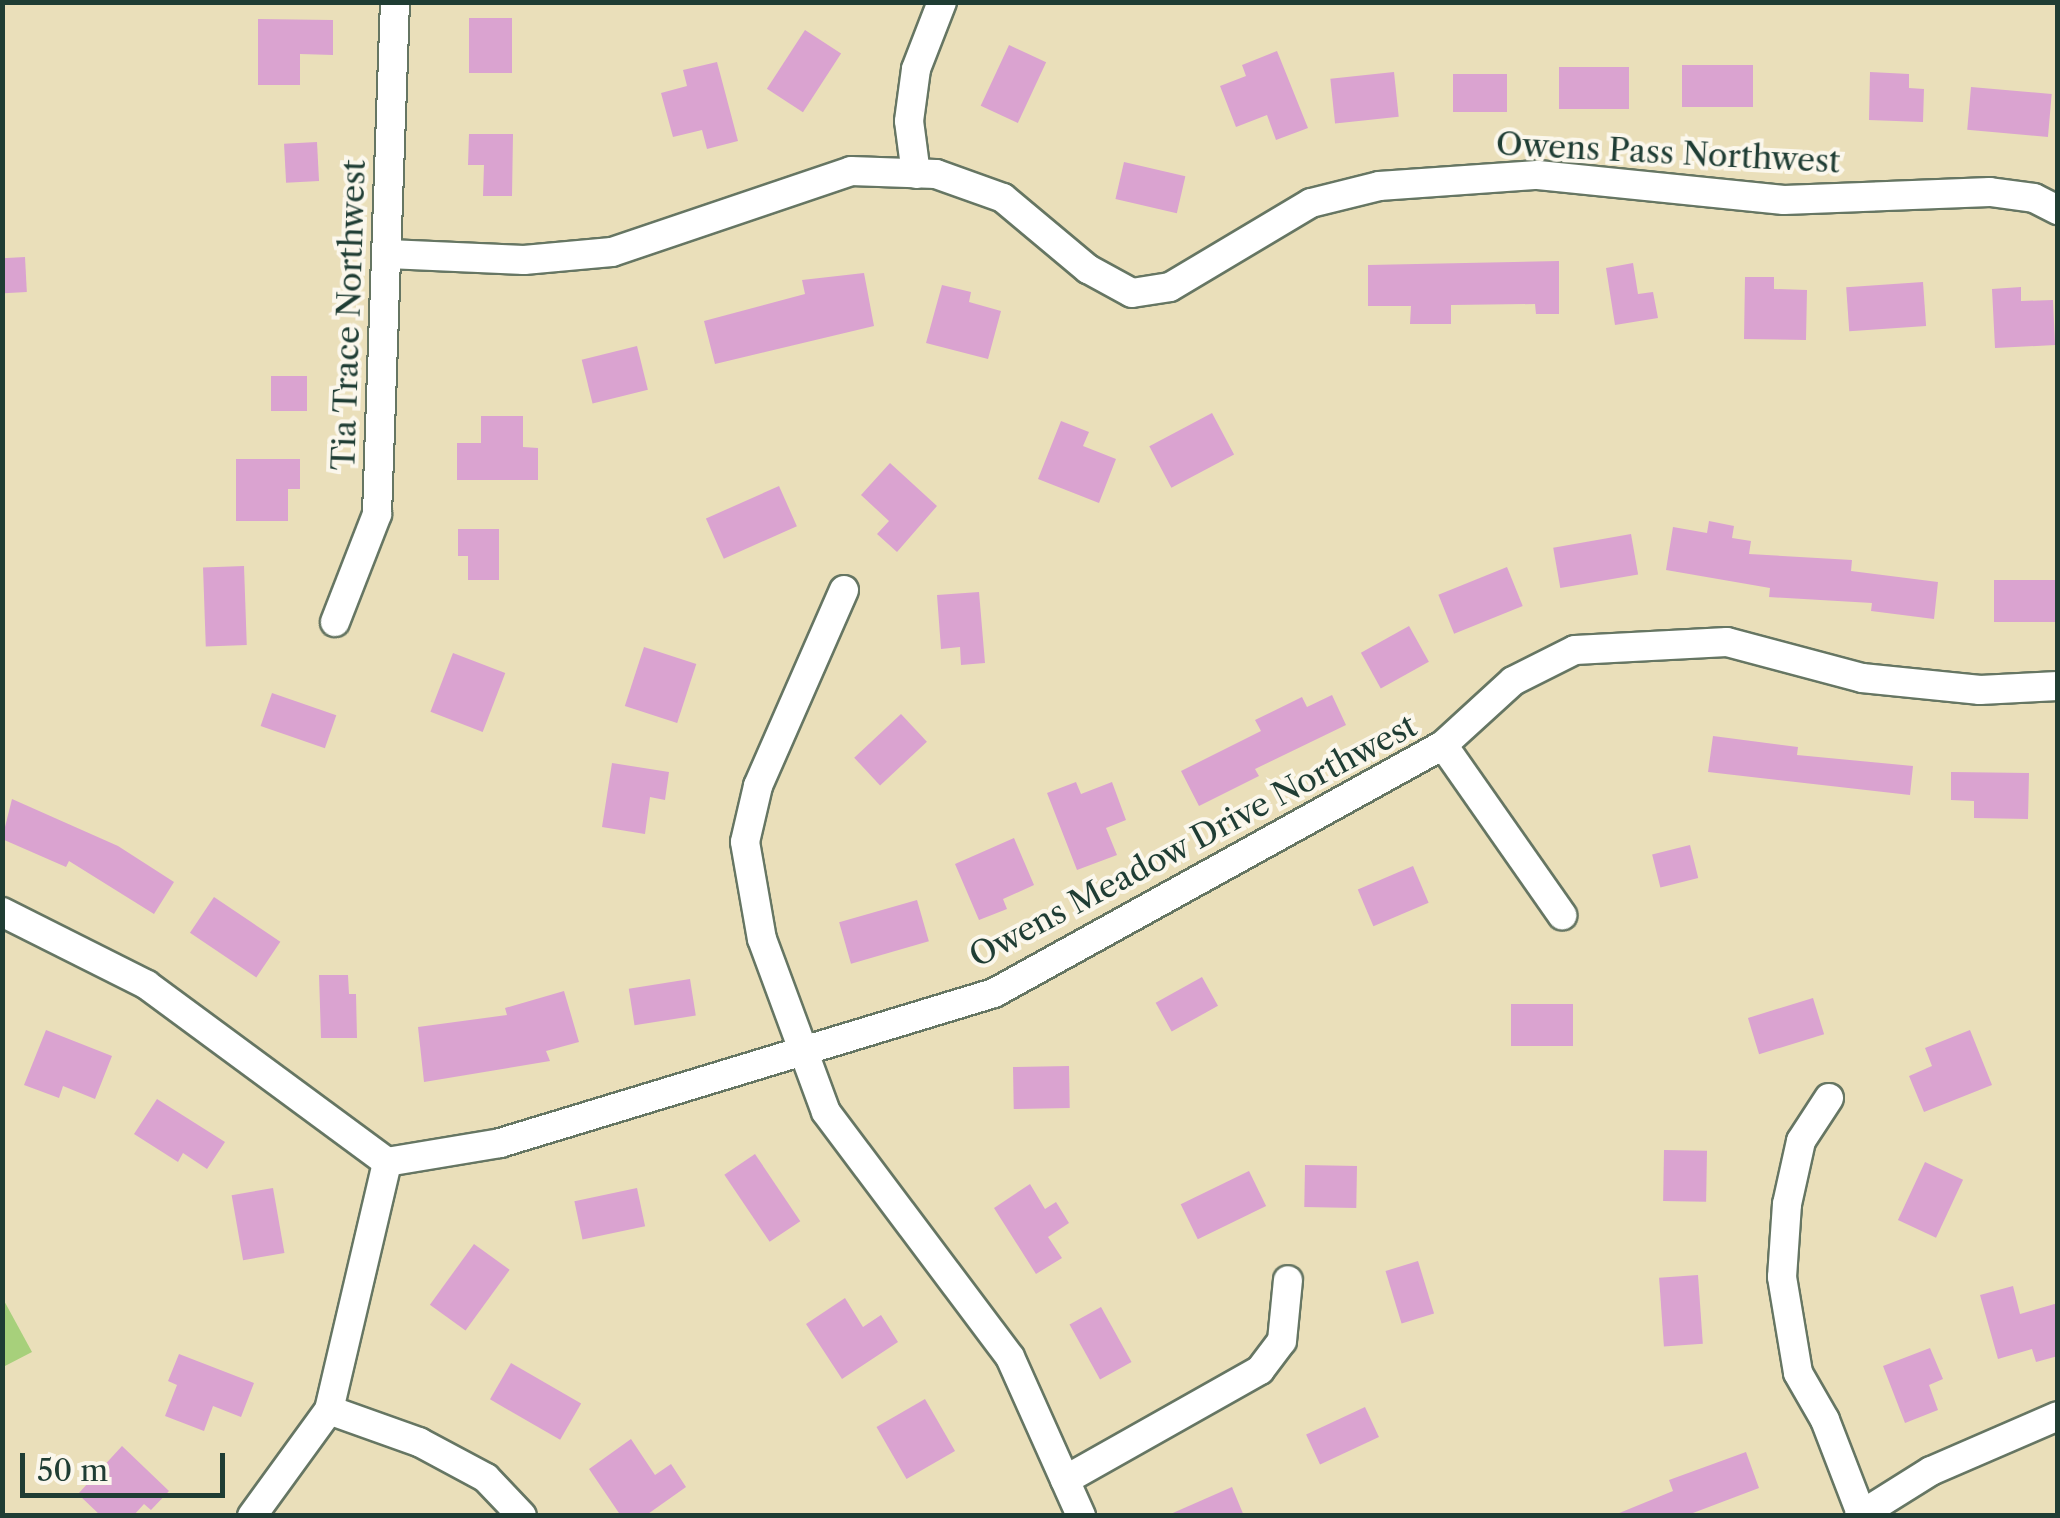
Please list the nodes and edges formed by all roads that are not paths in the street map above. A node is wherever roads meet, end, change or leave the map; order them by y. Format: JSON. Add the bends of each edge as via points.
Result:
{"nodes":[{"id":1,"x":395,"y":2,"type":"edge"},
{"id":2,"x":942,"y":2,"type":"edge"},
{"id":3,"x":916,"y":174,"type":"junction"},
{"id":4,"x":2058,"y":210,"type":"edge"},
{"id":5,"x":388,"y":254,"type":"junction"},
{"id":6,"x":844,"y":590,"type":"dead end"},
{"id":7,"x":335,"y":622,"type":"dead end"},
{"id":8,"x":2058,"y":686,"type":"edge"},
{"id":9,"x":1443,"y":745,"type":"junction"},
{"id":10,"x":2,"y":912,"type":"edge"},
{"id":11,"x":1562,"y":915,"type":"dead end"},
{"id":12,"x":802,"y":1047,"type":"junction"},
{"id":13,"x":1829,"y":1098,"type":"dead end"},
{"id":14,"x":387,"y":1162,"type":"junction"},
{"id":15,"x":1288,"y":1280,"type":"dead end"},
{"id":16,"x":329,"y":1410,"type":"junction"},
{"id":17,"x":2058,"y":1416,"type":"edge"},
{"id":18,"x":1065,"y":1480,"type":"junction"},
{"id":19,"x":1861,"y":1515,"type":"edge"},
{"id":20,"x":252,"y":1516,"type":"edge"},
{"id":21,"x":522,"y":1516,"type":"edge"},
{"id":22,"x":1081,"y":1516,"type":"edge"}],
"edges":[{"from":1,"to":5,"type":"street","name":"Tia Trace Northwest"},
{"from":2,"to":3,"type":"street","via":[[916,69],[909,122]]},
{"from":3,"to":4,"type":"street","name":"Owens Pass Northwest","via":[[1003,198],[1088,269],[1132,293],[1170,288],[1312,203],[1379,186],[1538,175],[1784,200],[1990,192],[2034,198]]},
{"from":3,"to":5,"type":"street","name":"Owens Pass Northwest","via":[[850,171],[612,252],[524,260]]},
{"from":5,"to":7,"type":"street","name":"Tia Trace Northwest","via":[[377,514]]},
{"from":6,"to":12,"type":"street","via":[[758,786],[745,842],[762,939]]},
{"from":8,"to":9,"type":"street","name":"Owens Meadow Drive Northwest","via":[[1980,690],[1862,678],[1728,642],[1574,650],[1513,682]]},
{"from":9,"to":11,"type":"street"},
{"from":9,"to":12,"type":"street","name":"Owens Meadow Drive Northwest","via":[[994,993]]},
{"from":10,"to":14,"type":"street","via":[[147,986]]},
{"from":12,"to":14,"type":"street","name":"Owens Meadow Drive Northwest","via":[[500,1143]]},
{"from":12,"to":18,"type":"street","via":[[826,1112],[1010,1357]]},
{"from":13,"to":19,"type":"street","via":[[1801,1141],[1787,1204],[1782,1277],[1798,1373],[1825,1420]]},
{"from":14,"to":16,"type":"street"},
{"from":15,"to":18,"type":"street","via":[[1282,1341],[1260,1370]]},
{"from":16,"to":20,"type":"street"},
{"from":16,"to":21,"type":"street","via":[[419,1442],[486,1478]]},
{"from":17,"to":19,"type":"street","via":[[1931,1471]]},
{"from":18,"to":22,"type":"street"}]}
